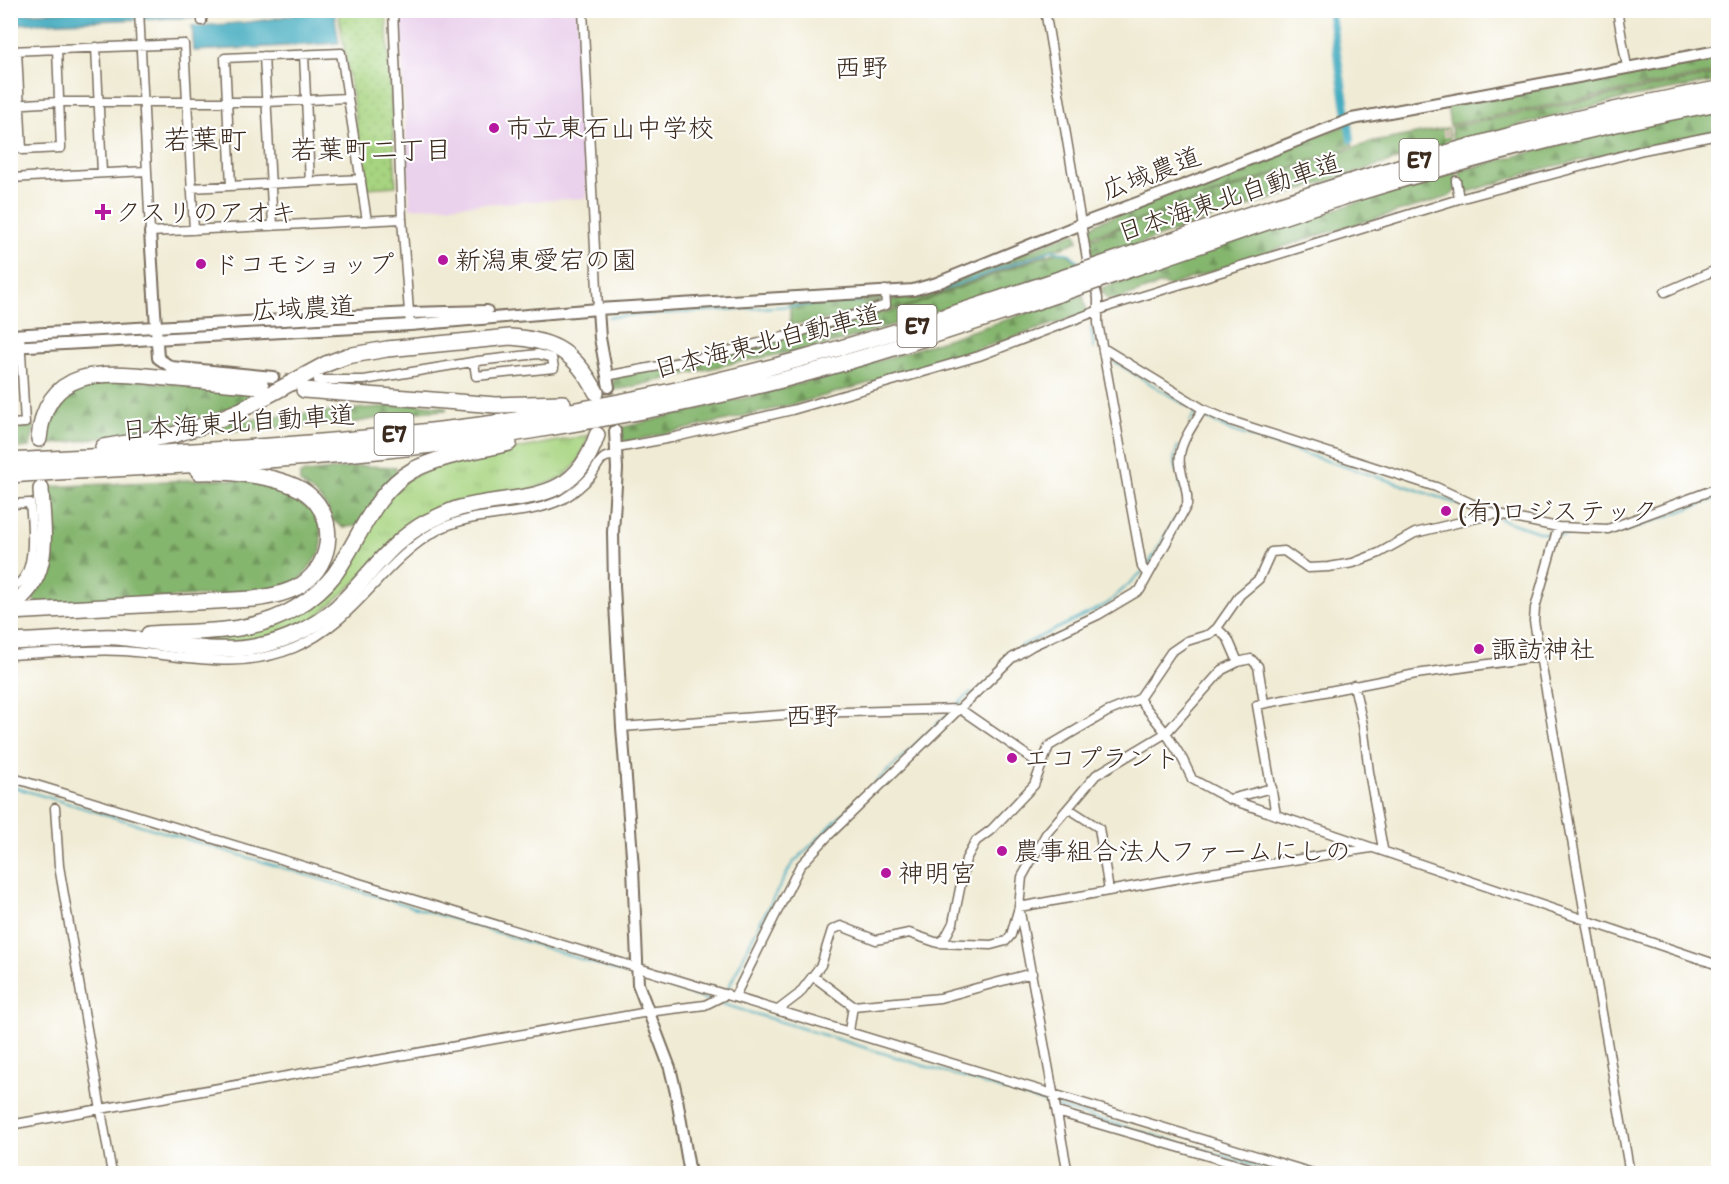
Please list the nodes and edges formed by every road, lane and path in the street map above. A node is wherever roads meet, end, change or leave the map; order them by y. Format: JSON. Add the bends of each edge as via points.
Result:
{"nodes":[{"id":1,"x":139,"y":10,"type":"edge"},
{"id":2,"x":202,"y":10,"type":"edge"},
{"id":3,"x":393,"y":10,"type":"edge"},
{"id":4,"x":583,"y":10,"type":"edge"},
{"id":5,"x":1045,"y":10,"type":"edge"},
{"id":6,"x":1617,"y":10,"type":"edge"},
{"id":7,"x":202,"y":21,"type":"dead end"},
{"id":8,"x":140,"y":45,"type":"junction"},
{"id":9,"x":96,"y":47,"type":"junction"},
{"id":10,"x":57,"y":49,"type":"junction"},
{"id":11,"x":14,"y":51,"type":"edge"},
{"id":12,"x":1719,"y":51,"type":"edge"},
{"id":13,"x":304,"y":55,"type":"junction"},
{"id":14,"x":264,"y":56,"type":"junction"},
{"id":15,"x":1627,"y":67,"type":"junction"},
{"id":16,"x":1719,"y":89,"type":"edge"},
{"id":17,"x":348,"y":98,"type":"junction"},
{"id":18,"x":306,"y":99,"type":"junction"},
{"id":19,"x":143,"y":101,"type":"junction"},
{"id":20,"x":187,"y":101,"type":"junction"},
{"id":21,"x":58,"y":102,"type":"junction"},
{"id":22,"x":98,"y":102,"type":"junction"},
{"id":23,"x":227,"y":102,"type":"junction"},
{"id":24,"x":267,"y":102,"type":"junction"},
{"id":25,"x":1719,"y":103,"type":"edge"},
{"id":26,"x":15,"y":105,"type":"edge"},
{"id":27,"x":1719,"y":135,"type":"edge"},
{"id":28,"x":147,"y":171,"type":"junction"},
{"id":29,"x":102,"y":173,"type":"junction"},
{"id":30,"x":10,"y":178,"type":"edge"},
{"id":31,"x":361,"y":179,"type":"junction"},
{"id":32,"x":1456,"y":181,"type":"tunnel mouth"},
{"id":33,"x":310,"y":182,"type":"junction"},
{"id":34,"x":270,"y":184,"type":"junction"},
{"id":35,"x":231,"y":186,"type":"junction"},
{"id":36,"x":191,"y":188,"type":"junction"},
{"id":37,"x":1459,"y":199,"type":"junction"},
{"id":38,"x":402,"y":219,"type":"junction"},
{"id":39,"x":368,"y":221,"type":"junction"},
{"id":40,"x":1082,"y":224,"type":"junction"},
{"id":41,"x":273,"y":226,"type":"junction"},
{"id":42,"x":194,"y":230,"type":"junction"},
{"id":43,"x":150,"y":232,"type":"junction"},
{"id":44,"x":1129,"y":263,"type":"junction"},
{"id":45,"x":1719,"y":269,"type":"edge"},
{"id":46,"x":1060,"y":286,"type":"junction"},
{"id":47,"x":885,"y":290,"type":"junction"},
{"id":48,"x":1665,"y":292,"type":"dead end"},
{"id":49,"x":598,"y":309,"type":"junction"},
{"id":50,"x":1099,"y":312,"type":"junction"},
{"id":51,"x":410,"y":319,"type":"junction"},
{"id":52,"x":156,"y":327,"type":"junction"},
{"id":53,"x":15,"y":335,"type":"edge"},
{"id":54,"x":156,"y":339,"type":"junction"},
{"id":55,"x":16,"y":347,"type":"edge"},
{"id":56,"x":1103,"y":348,"type":"junction"},
{"id":57,"x":474,"y":362,"type":"junction"},
{"id":58,"x":773,"y":368,"type":"junction"},
{"id":59,"x":318,"y":380,"type":"dead end"},
{"id":60,"x":267,"y":381,"type":"joint"},
{"id":61,"x":604,"y":385,"type":"junction"},
{"id":62,"x":304,"y":390,"type":"tunnel mouth"},
{"id":63,"x":670,"y":406,"type":"junction"},
{"id":64,"x":1203,"y":409,"type":"junction"},
{"id":65,"x":10,"y":424,"type":"edge"},
{"id":66,"x":615,"y":431,"type":"tunnel mouth"},
{"id":67,"x":597,"y":435,"type":"tunnel mouth"},
{"id":68,"x":39,"y":439,"type":"dead end"},
{"id":69,"x":617,"y":452,"type":"junction"},
{"id":70,"x":10,"y":460,"type":"edge"},
{"id":71,"x":10,"y":477,"type":"edge"},
{"id":72,"x":1719,"y":488,"type":"edge"},
{"id":73,"x":41,"y":489,"type":"dead end"},
{"id":74,"x":10,"y":504,"type":"edge"},
{"id":75,"x":1494,"y":514,"type":"junction"},
{"id":76,"x":1558,"y":527,"type":"junction"},
{"id":77,"x":1148,"y":575,"type":"junction"},
{"id":78,"x":10,"y":587,"type":"edge"},
{"id":79,"x":10,"y":606,"type":"edge"},
{"id":80,"x":10,"y":612,"type":"edge"},
{"id":81,"x":1217,"y":628,"type":"junction"},
{"id":82,"x":112,"y":636,"type":"junction"},
{"id":83,"x":10,"y":642,"type":"edge"},
{"id":84,"x":10,"y":655,"type":"edge"},
{"id":85,"x":1539,"y":657,"type":"junction"},
{"id":86,"x":1238,"y":662,"type":"junction"},
{"id":87,"x":1354,"y":685,"type":"junction"},
{"id":88,"x":1139,"y":699,"type":"junction"},
{"id":89,"x":1264,"y":703,"type":"junction"},
{"id":90,"x":960,"y":709,"type":"junction"},
{"id":91,"x":622,"y":727,"type":"junction"},
{"id":92,"x":1166,"y":733,"type":"junction"},
{"id":93,"x":1041,"y":765,"type":"junction"},
{"id":94,"x":10,"y":777,"type":"edge"},
{"id":95,"x":1272,"y":788,"type":"junction"},
{"id":96,"x":1229,"y":799,"type":"junction"},
{"id":97,"x":55,"y":808,"type":"dead end"},
{"id":98,"x":1068,"y":808,"type":"junction"},
{"id":99,"x":1276,"y":815,"type":"junction"},
{"id":100,"x":1379,"y":849,"type":"junction"},
{"id":101,"x":1109,"y":891,"type":"junction"},
{"id":102,"x":1019,"y":907,"type":"junction"},
{"id":103,"x":1586,"y":920,"type":"junction"},
{"id":104,"x":938,"y":943,"type":"junction"},
{"id":105,"x":1719,"y":965,"type":"edge"},
{"id":106,"x":636,"y":966,"type":"junction"},
{"id":107,"x":1032,"y":973,"type":"junction"},
{"id":108,"x":813,"y":976,"type":"junction"},
{"id":109,"x":731,"y":995,"type":"junction"},
{"id":110,"x":853,"y":1006,"type":"junction"},
{"id":111,"x":778,"y":1010,"type":"junction"},
{"id":112,"x":648,"y":1012,"type":"junction"},
{"id":113,"x":849,"y":1031,"type":"junction"},
{"id":114,"x":1052,"y":1095,"type":"junction"},
{"id":115,"x":101,"y":1109,"type":"junction"},
{"id":116,"x":1057,"y":1112,"type":"junction"},
{"id":117,"x":10,"y":1125,"type":"edge"},
{"id":118,"x":1253,"y":1154,"type":"junction"},
{"id":119,"x":1259,"y":1172,"type":"edge"},
{"id":120,"x":112,"y":1173,"type":"edge"},
{"id":121,"x":690,"y":1173,"type":"edge"},
{"id":122,"x":1068,"y":1173,"type":"edge"},
{"id":123,"x":1270,"y":1173,"type":"edge"},
{"id":124,"x":1316,"y":1173,"type":"edge"},
{"id":125,"x":1630,"y":1173,"type":"edge"}],
"edges":[{"from":1,"to":8,"type":"street"},
{"from":2,"to":7,"type":"street"},
{"from":3,"to":38,"type":"street"},
{"from":4,"to":49,"type":"street"},
{"from":5,"to":40,"type":"street"},
{"from":6,"to":15,"type":"street"},
{"from":8,"to":9,"type":"street"},
{"from":8,"to":19,"type":"street"},
{"from":8,"to":20,"type":"street","via":[[184,44]]},
{"from":9,"to":10,"type":"street"},
{"from":9,"to":22,"type":"street"},
{"from":10,"to":11,"type":"street"},
{"from":10,"to":21,"type":"street"},
{"from":11,"to":26,"type":"street"},
{"from":12,"to":15,"type":"street","name":"広域農道"},
{"from":13,"to":14,"type":"street"},
{"from":13,"to":17,"type":"street","via":[[341,53]]},
{"from":13,"to":18,"type":"street"},
{"from":14,"to":23,"type":"street","via":[[225,58]]},
{"from":14,"to":24,"type":"street"},
{"from":15,"to":40,"type":"street","name":"広域農道","via":[[1352,119]]},
{"from":16,"to":44,"type":"highway","name":"日本海東北自動車道","number":"E7","via":[[1610,110],[1460,148],[1268,207]]},
{"from":17,"to":18,"type":"street"},
{"from":17,"to":31,"type":"street"},
{"from":18,"to":24,"type":"street"},
{"from":18,"to":33,"type":"street"},
{"from":19,"to":20,"type":"street"},
{"from":19,"to":22,"type":"street"},
{"from":19,"to":28,"type":"street"},
{"from":20,"to":23,"type":"street"},
{"from":20,"to":36,"type":"street"},
{"from":21,"to":22,"type":"street"},
{"from":21,"to":26,"type":"street"},
{"from":21,"to":26,"type":"street","via":[[61,148],[22,150]]},
{"from":22,"to":29,"type":"street"},
{"from":23,"to":24,"type":"street"},
{"from":23,"to":35,"type":"street"},
{"from":24,"to":34,"type":"street"},
{"from":25,"to":44,"type":"highway","name":"日本海東北自動車道","number":"E7","via":[[1473,159]]},
{"from":27,"to":37,"type":"street","via":[[1643,150]]},
{"from":28,"to":29,"type":"street"},
{"from":28,"to":43,"type":"street"},
{"from":29,"to":30,"type":"street"},
{"from":31,"to":33,"type":"street"},
{"from":31,"to":39,"type":"street"},
{"from":32,"to":37,"type":"street"},
{"from":33,"to":34,"type":"street"},
{"from":34,"to":35,"type":"street"},
{"from":34,"to":41,"type":"street"},
{"from":35,"to":36,"type":"street"},
{"from":36,"to":42,"type":"street"},
{"from":37,"to":50,"type":"street"},
{"from":38,"to":39,"type":"street"},
{"from":38,"to":51,"type":"street"},
{"from":39,"to":41,"type":"street"},
{"from":40,"to":47,"type":"street","name":"広域農道","via":[[937,283],[913,290]]},
{"from":40,"to":50,"type":"street"},
{"from":41,"to":42,"type":"street"},
{"from":42,"to":43,"type":"street"},
{"from":43,"to":52,"type":"street"},
{"from":44,"to":46,"type":"highway","name":"日本海東北自動車道","number":"E7","bridge":true},
{"from":45,"to":48,"type":"street"},
{"from":46,"to":58,"type":"highway","name":"日本海東北自動車道","number":"E7"},
{"from":46,"to":63,"type":"highway","name":"日本海東北自動車道","number":"E7","via":[[979,321],[822,369]]},
{"from":47,"to":49,"type":"street","name":"広域農道"},
{"from":47,"to":61,"type":"street","via":[[886,305]]},
{"from":49,"to":51,"type":"street","name":"広域農道"},
{"from":49,"to":61,"type":"street"},
{"from":50,"to":56,"type":"street"},
{"from":50,"to":69,"type":"street","via":[[979,356],[792,410]]},
{"from":51,"to":52,"type":"street","name":"広域農道"},
{"from":51,"to":54,"type":"street","name":"広域農道"},
{"from":52,"to":53,"type":"street","name":"広域農道"},
{"from":52,"to":54,"type":"street"},
{"from":53,"to":55,"type":"street"},
{"from":54,"to":55,"type":"street","name":"広域農道"},
{"from":54,"to":60,"type":"street","via":[[158,358],[171,367]]},
{"from":55,"to":65,"type":"street","via":[[25,423]]},
{"from":56,"to":64,"type":"street"},
{"from":56,"to":77,"type":"street","via":[[1142,567]]},
{"from":57,"to":57,"type":"street","via":[[538,354],[552,358],[554,368],[476,376]]},
{"from":57,"to":59,"type":"street","via":[[364,380]]},
{"from":58,"to":62,"type":"highway","via":[[534,405]]},
{"from":58,"to":70,"type":"highway","name":"日本海東北自動車道","number":"E7","via":[[664,393],[486,424],[291,444]]},
{"from":60,"to":68,"type":"highway","via":[[86,376],[67,385],[51,401]]},
{"from":61,"to":70,"type":"highway","via":[[569,355],[527,338],[387,349],[326,364],[242,410],[173,435]]},
{"from":63,"to":71,"type":"highway","name":"日本海東北自動車道","number":"E7","via":[[535,431],[406,448]]},
{"from":63,"to":82,"type":"highway","via":[[432,462],[412,471],[384,494],[332,577],[304,602],[275,618],[235,629]]},
{"from":64,"to":75,"type":"street","via":[[1436,487]]},
{"from":64,"to":77,"type":"street","via":[[1180,454],[1187,505]]},
{"from":66,"to":69,"type":"street"},
{"from":67,"to":82,"type":"highway","via":[[583,466],[560,485],[527,497],[460,508],[421,525],[386,554],[335,609],[301,632],[250,648],[221,650]]},
{"from":69,"to":84,"type":"street","via":[[602,459],[582,486],[554,503],[482,516],[439,529],[405,552],[329,629],[273,656],[229,662],[123,651]]},
{"from":69,"to":91,"type":"street","via":[[613,560]]},
{"from":71,"to":80,"type":"highway","via":[[203,472],[267,478],[290,484],[315,501],[329,537],[320,566],[310,578],[271,596]]},
{"from":72,"to":76,"type":"street","via":[[1608,529]]},
{"from":73,"to":79,"type":"highway","via":[[43,547],[39,573],[29,591]]},
{"from":74,"to":78,"type":"street","via":[[30,503],[33,536],[27,572],[16,586]]},
{"from":75,"to":76,"type":"street"},
{"from":75,"to":81,"type":"street","via":[[1415,533],[1353,563],[1308,568],[1284,551],[1271,552],[1259,579],[1240,595]]},
{"from":76,"to":85,"type":"street","via":[[1535,608]]},
{"from":77,"to":90,"type":"street","via":[[1140,590],[1012,658]]},
{"from":81,"to":86,"type":"street","via":[[1228,639]]},
{"from":81,"to":88,"type":"street","via":[[1171,652]]},
{"from":82,"to":83,"type":"highway"},
{"from":85,"to":87,"type":"street"},
{"from":85,"to":103,"type":"street"},
{"from":86,"to":89,"type":"street","via":[[1251,659],[1258,666]]},
{"from":86,"to":92,"type":"street","via":[[1222,670]]},
{"from":87,"to":89,"type":"street"},
{"from":87,"to":100,"type":"street"},
{"from":88,"to":92,"type":"street"},
{"from":88,"to":93,"type":"street","via":[[1107,712],[1049,746]]},
{"from":89,"to":95,"type":"street","via":[[1257,705]]},
{"from":90,"to":91,"type":"street","via":[[810,713]]},
{"from":90,"to":93,"type":"street"},
{"from":90,"to":109,"type":"street","via":[[800,866]]},
{"from":91,"to":106,"type":"street"},
{"from":92,"to":96,"type":"street","via":[[1192,779]]},
{"from":92,"to":98,"type":"street","via":[[1096,775]]},
{"from":93,"to":104,"type":"street","via":[[1034,785],[976,841],[966,859],[953,923]]},
{"from":94,"to":106,"type":"street"},
{"from":95,"to":96,"type":"street"},
{"from":95,"to":99,"type":"street"},
{"from":96,"to":99,"type":"street"},
{"from":97,"to":115,"type":"street","via":[[59,866]]},
{"from":98,"to":101,"type":"street","via":[[1099,828]]},
{"from":98,"to":102,"type":"street","via":[[1046,834],[1022,877]]},
{"from":99,"to":100,"type":"street"},
{"from":100,"to":101,"type":"street"},
{"from":100,"to":103,"type":"street"},
{"from":101,"to":102,"type":"street"},
{"from":102,"to":104,"type":"street","via":[[1006,941],[991,945]]},
{"from":102,"to":107,"type":"street"},
{"from":103,"to":105,"type":"street"},
{"from":103,"to":125,"type":"street"},
{"from":104,"to":108,"type":"street","via":[[909,933],[876,940],[841,926],[832,930],[821,965]]},
{"from":106,"to":109,"type":"street"},
{"from":106,"to":112,"type":"street"},
{"from":107,"to":110,"type":"street","via":[[940,998]]},
{"from":107,"to":114,"type":"street"},
{"from":108,"to":110,"type":"street"},
{"from":108,"to":111,"type":"street","via":[[799,994]]},
{"from":109,"to":111,"type":"street"},
{"from":109,"to":112,"type":"street","via":[[705,1005]]},
{"from":110,"to":113,"type":"street"},
{"from":111,"to":113,"type":"street"},
{"from":112,"to":115,"type":"street"},
{"from":112,"to":121,"type":"street","via":[[670,1068]]},
{"from":113,"to":114,"type":"street"},
{"from":114,"to":116,"type":"street"},
{"from":114,"to":118,"type":"street"},
{"from":115,"to":117,"type":"street"},
{"from":115,"to":120,"type":"street"},
{"from":116,"to":119,"type":"street"},
{"from":116,"to":122,"type":"street"},
{"from":118,"to":119,"type":"street"},
{"from":118,"to":124,"type":"street"},
{"from":119,"to":123,"type":"street"}]}
